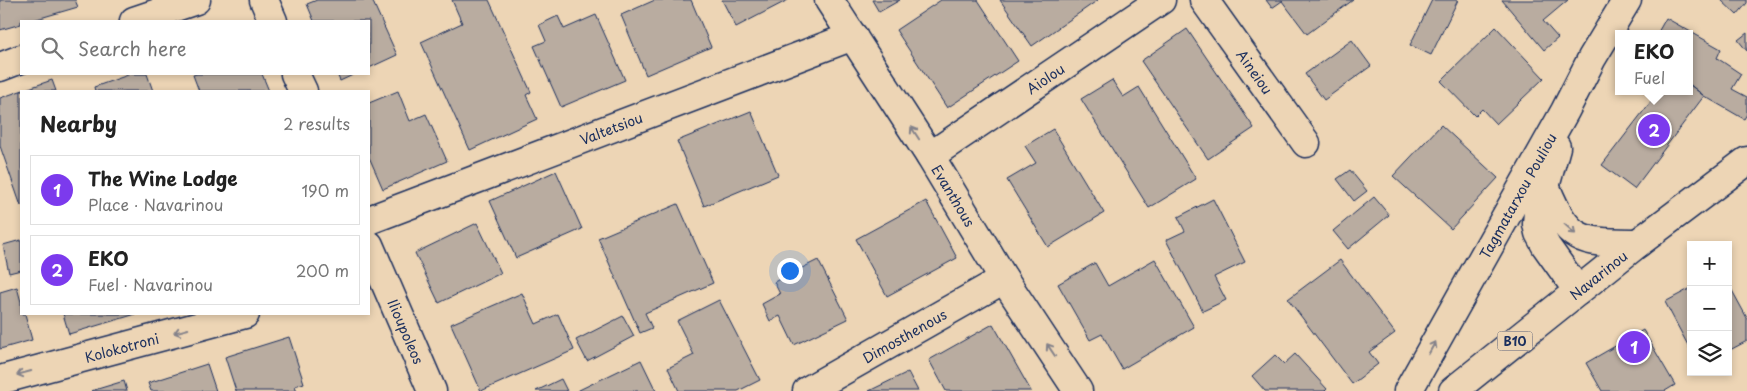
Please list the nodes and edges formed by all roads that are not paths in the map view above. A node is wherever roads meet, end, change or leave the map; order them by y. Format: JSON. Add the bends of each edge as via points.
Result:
{"nodes":[{"id":1,"x":196,"y":0,"type":"edge"},
{"id":2,"x":264,"y":0,"type":"edge"},
{"id":3,"x":829,"y":0,"type":"edge"},
{"id":4,"x":1161,"y":0,"type":"edge"},
{"id":5,"x":1204,"y":0,"type":"edge"},
{"id":6,"x":1627,"y":0,"type":"edge"},
{"id":7,"x":137,"y":20,"type":"edge"},
{"id":8,"x":273,"y":20,"type":"edge"},
{"id":9,"x":853,"y":36,"type":"junction"},
{"id":10,"x":20,"y":59,"type":"edge"},
{"id":11,"x":0,"y":67,"type":"edge"},
{"id":12,"x":295,"y":75,"type":"edge"},
{"id":13,"x":303,"y":90,"type":"edge"},
{"id":14,"x":1564,"y":111,"type":"junction"},
{"id":15,"x":1306,"y":143,"type":"dead end"},
{"id":16,"x":930,"y":156,"type":"junction"},
{"id":17,"x":1747,"y":161,"type":"edge"},
{"id":18,"x":1546,"y":188,"type":"junction"},
{"id":19,"x":370,"y":220,"type":"edge"},
{"id":20,"x":1638,"y":243,"type":"junction"},
{"id":21,"x":370,"y":250,"type":"edge"},
{"id":22,"x":376,"y":278,"type":"edge"},
{"id":23,"x":1004,"y":279,"type":"junction"},
{"id":24,"x":1578,"y":291,"type":"junction"},
{"id":25,"x":241,"y":315,"type":"edge"},
{"id":26,"x":0,"y":380,"type":"edge"},
{"id":27,"x":432,"y":391,"type":"edge"},
{"id":28,"x":807,"y":391,"type":"edge"},
{"id":29,"x":1078,"y":391,"type":"edge"},
{"id":30,"x":1408,"y":391,"type":"edge"},
{"id":31,"x":1453,"y":391,"type":"edge"}],
"edges":[{"from":1,"to":7,"type":"street"},
{"from":2,"to":8,"type":"street"},
{"from":3,"to":9,"type":"street","name":"Evanthous"},
{"from":4,"to":16,"type":"street","name":"Aiolou"},
{"from":5,"to":15,"type":"street","name":"Aineiou"},
{"from":6,"to":14,"type":"street","name":"Tagmatarxou Pouliou"},
{"from":16,"to":9,"type":"street","name":"Evanthous","one_way":true},
{"from":9,"to":19,"type":"street","name":"Valtetsiou"},
{"from":10,"to":11,"type":"street"},
{"from":12,"to":13,"type":"street"},
{"from":14,"to":18,"type":"street"},
{"from":30,"to":14,"type":"street","name":"Tagmatarxou Pouliou","one_way":true},
{"from":16,"to":23,"type":"street","name":"Evanthous"},
{"from":17,"to":20,"type":"street","name":"Navarinou","number":"B10"},
{"from":18,"to":20,"type":"street","one_way":true,"via":[[1559,217],[1580,237],[1596,242]]},
{"from":18,"to":24,"type":"street","via":[[1538,212],[1539,233]]},
{"from":20,"to":24,"type":"street","name":"Navarinou","number":"B10"},
{"from":21,"to":22,"type":"street","name":"Ilioupoleos"},
{"from":22,"to":27,"type":"street","name":"Ilioupoleos"},
{"from":23,"to":28,"type":"street","name":"Dimosthenous"},
{"from":29,"to":23,"type":"street","name":"Evanthous","one_way":true},
{"from":24,"to":31,"type":"street","name":"Navarinou","number":"B10"},
{"from":25,"to":26,"type":"street","name":"Kolokotroni","one_way":true}]}
